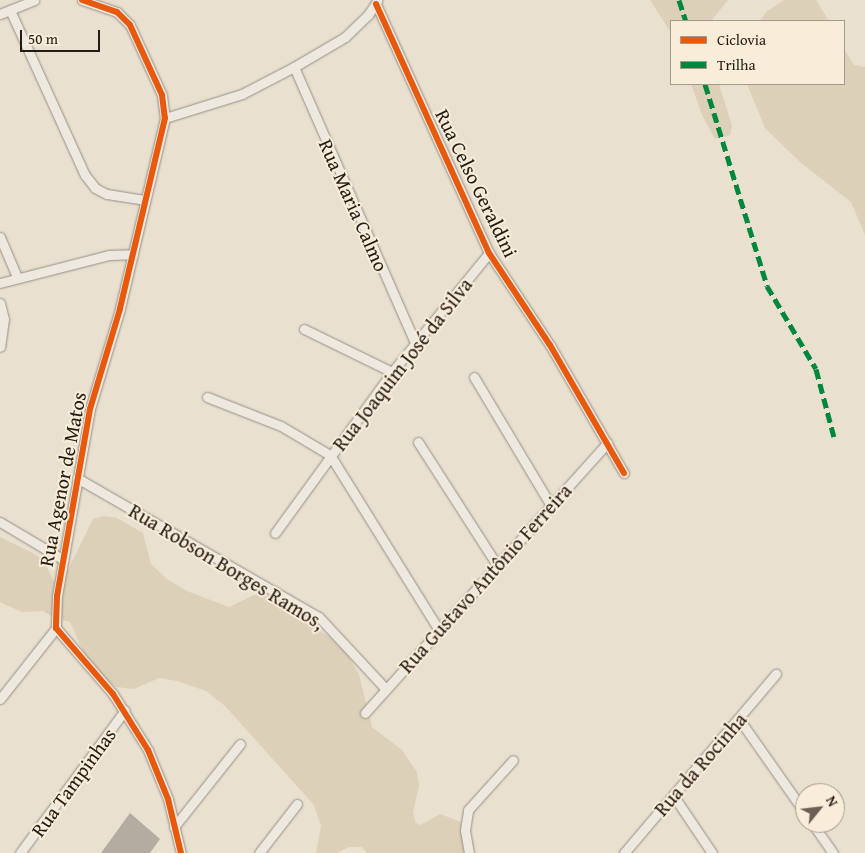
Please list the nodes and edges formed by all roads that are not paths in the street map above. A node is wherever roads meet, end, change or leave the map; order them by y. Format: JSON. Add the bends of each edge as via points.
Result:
{"nodes":[{"id":1,"x":34,"y":0,"type":"edge"},
{"id":2,"x":82,"y":0,"type":"edge"},
{"id":3,"x":377,"y":2,"type":"edge"},
{"id":4,"x":10,"y":10,"type":"junction"},
{"id":5,"x":0,"y":14,"type":"edge"},
{"id":6,"x":294,"y":67,"type":"junction"},
{"id":7,"x":165,"y":118,"type":"junction"},
{"id":8,"x":143,"y":200,"type":"junction"},
{"id":9,"x":0,"y":237,"type":"edge"},
{"id":10,"x":489,"y":253,"type":"junction"},
{"id":11,"x":132,"y":254,"type":"junction"},
{"id":12,"x":17,"y":277,"type":"junction"},
{"id":13,"x":0,"y":283,"type":"edge"},
{"id":14,"x":0,"y":303,"type":"edge"},
{"id":15,"x":304,"y":329,"type":"dead end"},
{"id":16,"x":415,"y":343,"type":"junction"},
{"id":17,"x":0,"y":348,"type":"edge"},
{"id":18,"x":392,"y":372,"type":"junction"},
{"id":19,"x":474,"y":377,"type":"dead end"},
{"id":20,"x":207,"y":397,"type":"dead end"},
{"id":21,"x":418,"y":442,"type":"dead end"},
{"id":22,"x":607,"y":443,"type":"junction"},
{"id":23,"x":330,"y":455,"type":"junction"},
{"id":24,"x":624,"y":472,"type":"dead end"},
{"id":25,"x":77,"y":478,"type":"junction"},
{"id":26,"x":550,"y":504,"type":"junction"},
{"id":27,"x":0,"y":522,"type":"edge"},
{"id":28,"x":276,"y":533,"type":"dead end"},
{"id":29,"x":64,"y":560,"type":"junction"},
{"id":30,"x":497,"y":566,"type":"junction"},
{"id":31,"x":56,"y":628,"type":"junction"},
{"id":32,"x":439,"y":630,"type":"junction"},
{"id":33,"x":776,"y":674,"type":"dead end"},
{"id":34,"x":386,"y":689,"type":"junction"},
{"id":35,"x":0,"y":699,"type":"edge"},
{"id":36,"x":125,"y":710,"type":"junction"},
{"id":37,"x":365,"y":713,"type":"dead end"},
{"id":38,"x":739,"y":719,"type":"junction"},
{"id":39,"x":240,"y":744,"type":"dead end"},
{"id":40,"x":513,"y":760,"type":"dead end"},
{"id":41,"x":672,"y":795,"type":"junction"},
{"id":42,"x":795,"y":799,"type":"edge"},
{"id":43,"x":297,"y":804,"type":"dead end"},
{"id":44,"x":174,"y":826,"type":"junction"},
{"id":45,"x":819,"y":833,"type":"edge"},
{"id":46,"x":20,"y":853,"type":"edge"},
{"id":47,"x":182,"y":853,"type":"edge"},
{"id":48,"x":259,"y":853,"type":"edge"},
{"id":49,"x":470,"y":853,"type":"edge"},
{"id":50,"x":624,"y":853,"type":"edge"},
{"id":51,"x":712,"y":853,"type":"edge"},
{"id":52,"x":834,"y":853,"type":"edge"}],
"edges":[{"from":1,"to":4,"type":"street"},
{"from":2,"to":7,"type":"street","name":"Rua Agenor de Matos","via":[[117,12],[130,25],[162,95]]},
{"from":3,"to":6,"type":"street","via":[[345,37]]},
{"from":3,"to":10,"type":"street","name":"Rua Celso Geraldini"},
{"from":4,"to":5,"type":"street"},
{"from":4,"to":8,"type":"street","via":[[85,175],[95,188],[107,194]]},
{"from":6,"to":7,"type":"street","via":[[242,94]]},
{"from":6,"to":16,"type":"street","name":"Rua Maria Calmo"},
{"from":7,"to":8,"type":"street","name":"Rua Agenor de Matos"},
{"from":8,"to":11,"type":"street","name":"Rua Agenor de Matos"},
{"from":9,"to":12,"type":"street"},
{"from":10,"to":16,"type":"street","name":"Rua Joaquim José da Silva"},
{"from":10,"to":22,"type":"street","name":"Rua Celso Geraldini","via":[[531,314]]},
{"from":11,"to":12,"type":"street","via":[[109,255]]},
{"from":11,"to":25,"type":"street","name":"Rua Agenor de Matos","via":[[90,409]]},
{"from":12,"to":13,"type":"street"},
{"from":14,"to":17,"type":"street","via":[[4,318]]},
{"from":15,"to":18,"type":"street"},
{"from":16,"to":18,"type":"street","name":"Rua Joaquim José da Silva"},
{"from":18,"to":23,"type":"street","name":"Rua Joaquim José da Silva"},
{"from":19,"to":26,"type":"street"},
{"from":20,"to":23,"type":"street","via":[[281,426]]},
{"from":21,"to":30,"type":"street"},
{"from":22,"to":24,"type":"street","name":"Rua Celso Geraldini"},
{"from":22,"to":26,"type":"street","name":"Rua Gustavo Antônio Ferreira"},
{"from":23,"to":28,"type":"street"},
{"from":23,"to":32,"type":"street","name":"Rua Joaquim José da Silva"},
{"from":25,"to":29,"type":"street","name":"Rua Agenor de Matos"},
{"from":25,"to":34,"type":"street","name":"Rua Robson Borges Ramos,","via":[[320,617]]},
{"from":26,"to":30,"type":"street","name":"Rua Gustavo Antônio Ferreira"},
{"from":27,"to":29,"type":"street"},
{"from":29,"to":31,"type":"street","name":"Rua Agenor de Matos","via":[[57,596]]},
{"from":30,"to":32,"type":"street","name":"Rua Gustavo Antônio Ferreira"},
{"from":31,"to":35,"type":"street"},
{"from":31,"to":36,"type":"street"},
{"from":32,"to":34,"type":"street","name":"Rua Gustavo Antônio Ferreira"},
{"from":33,"to":38,"type":"street","name":"Rua da Rocinha"},
{"from":34,"to":37,"type":"street","name":"Rua Gustavo Antônio Ferreira"},
{"from":36,"to":44,"type":"street","via":[[168,798]]},
{"from":36,"to":46,"type":"street","name":"Rua Tampinhas"},
{"from":38,"to":41,"type":"street","name":"Rua da Rocinha"},
{"from":38,"to":42,"type":"street"},
{"from":39,"to":44,"type":"street"},
{"from":40,"to":49,"type":"street","via":[[468,810],[465,830]]},
{"from":41,"to":50,"type":"street","name":"Rua da Rocinha"},
{"from":41,"to":51,"type":"street"},
{"from":43,"to":48,"type":"street"},
{"from":44,"to":47,"type":"street"},
{"from":45,"to":52,"type":"street"}]}
